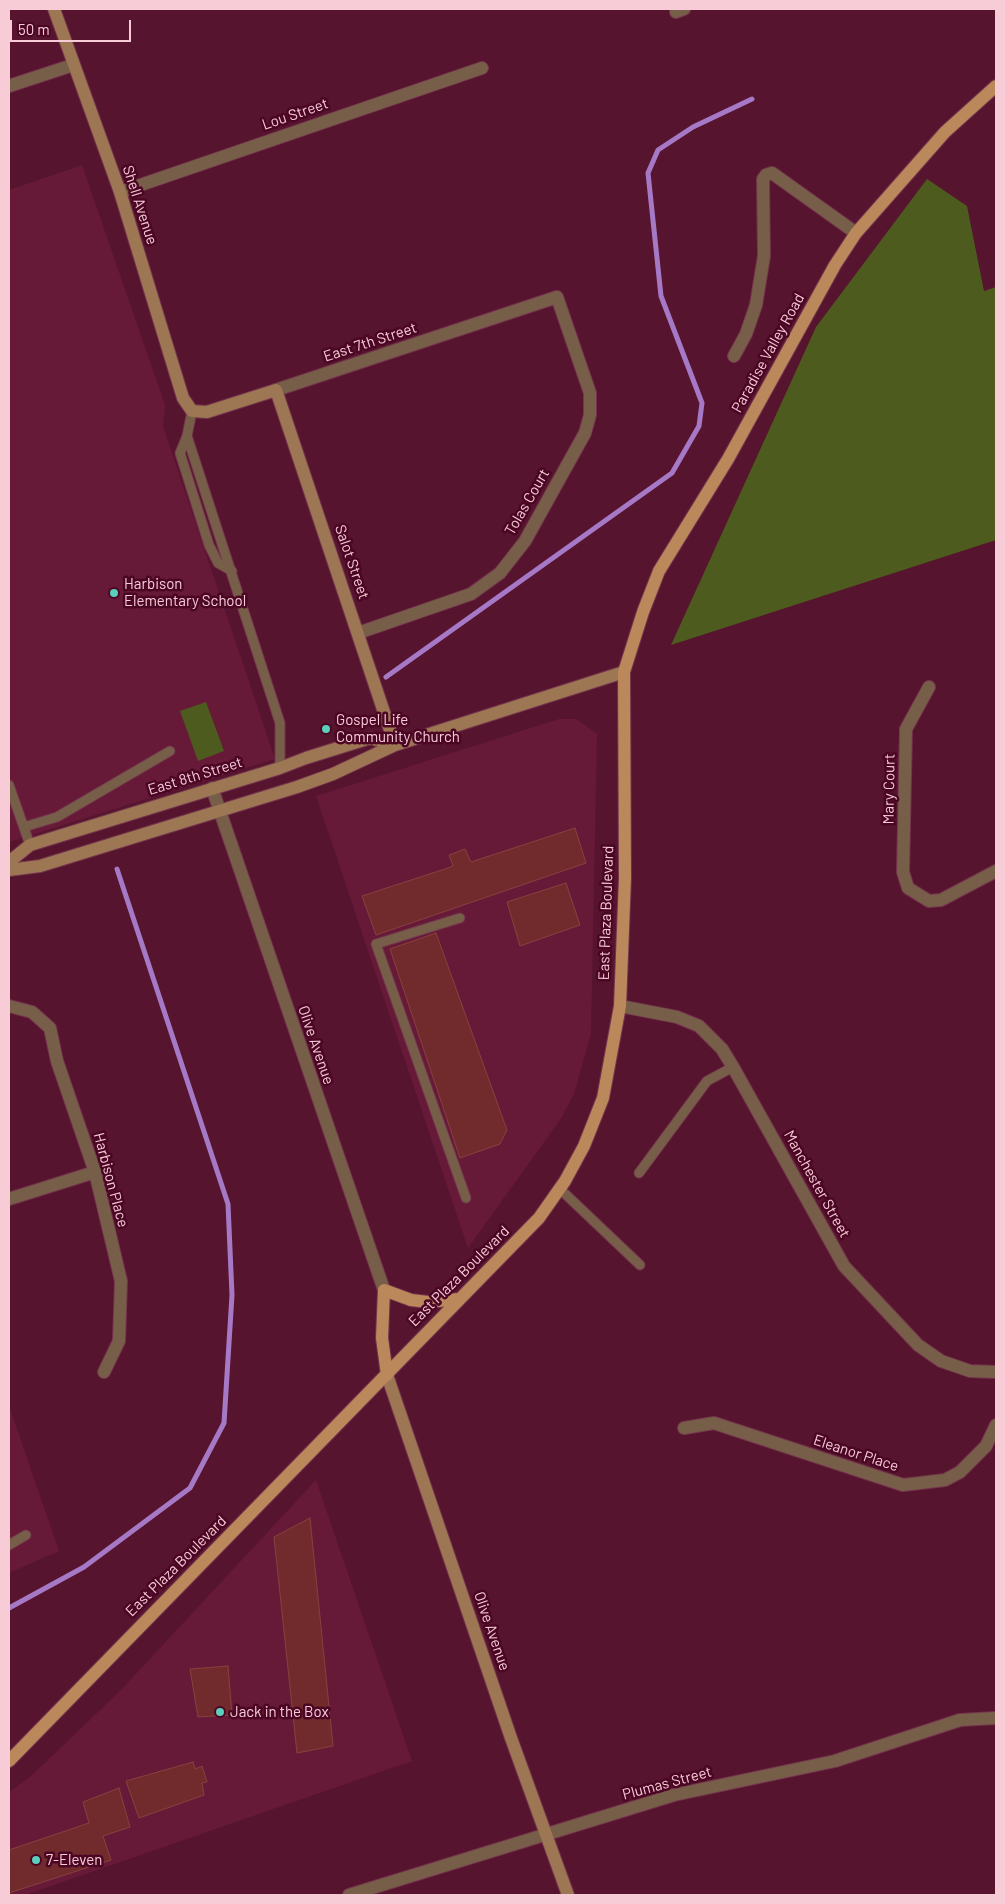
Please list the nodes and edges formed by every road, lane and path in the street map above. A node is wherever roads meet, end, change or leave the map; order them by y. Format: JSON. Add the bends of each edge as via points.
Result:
{"nodes":[{"id":1,"x":54,"y":9,"type":"edge"},
{"id":2,"x":73,"y":65,"type":"junction"},
{"id":3,"x":482,"y":68,"type":"dead end"},
{"id":4,"x":9,"y":86,"type":"edge"},
{"id":5,"x":996,"y":86,"type":"edge"},
{"id":6,"x":120,"y":192,"type":"junction"},
{"id":7,"x":856,"y":233,"type":"junction"},
{"id":8,"x":557,"y":296,"type":"joint"},
{"id":9,"x":734,"y":356,"type":"dead end"},
{"id":10,"x":276,"y":390,"type":"junction"},
{"id":11,"x":192,"y":412,"type":"junction"},
{"id":12,"x":187,"y":436,"type":"junction"},
{"id":13,"x":232,"y":571,"type":"junction"},
{"id":14,"x":358,"y":633,"type":"junction"},
{"id":15,"x":624,"y":672,"type":"junction"},
{"id":16,"x":929,"y":687,"type":"dead end"},
{"id":17,"x":395,"y":745,"type":"junction"},
{"id":18,"x":170,"y":751,"type":"dead end"},
{"id":19,"x":280,"y":768,"type":"junction"},
{"id":20,"x":9,"y":785,"type":"edge"},
{"id":21,"x":212,"y":788,"type":"junction"},
{"id":22,"x":219,"y":811,"type":"junction"},
{"id":23,"x":24,"y":827,"type":"junction"},
{"id":24,"x":30,"y":844,"type":"junction"},
{"id":25,"x":9,"y":862,"type":"edge"},
{"id":26,"x":9,"y":870,"type":"edge"},
{"id":27,"x":996,"y":871,"type":"edge"},
{"id":28,"x":460,"y":918,"type":"dead end"},
{"id":29,"x":9,"y":1006,"type":"edge"},
{"id":30,"x":620,"y":1006,"type":"junction"},
{"id":31,"x":733,"y":1067,"type":"junction"},
{"id":32,"x":95,"y":1172,"type":"junction"},
{"id":33,"x":639,"y":1173,"type":"dead end"},
{"id":34,"x":560,"y":1189,"type":"junction"},
{"id":35,"x":466,"y":1198,"type":"dead end"},
{"id":36,"x":9,"y":1199,"type":"edge"},
{"id":37,"x":640,"y":1265,"type":"dead end"},
{"id":38,"x":384,"y":1290,"type":"junction"},
{"id":39,"x":459,"y":1299,"type":"junction"},
{"id":40,"x":104,"y":1372,"type":"dead end"},
{"id":41,"x":996,"y":1373,"type":"edge"},
{"id":42,"x":387,"y":1375,"type":"junction"},
{"id":43,"x":996,"y":1424,"type":"edge"},
{"id":44,"x":684,"y":1428,"type":"dead end"},
{"id":45,"x":26,"y":1536,"type":"dead end"},
{"id":46,"x":9,"y":1545,"type":"edge"},
{"id":47,"x":996,"y":1718,"type":"edge"},
{"id":48,"x":9,"y":1761,"type":"edge"},
{"id":49,"x":548,"y":1834,"type":"junction"},
{"id":50,"x":349,"y":1895,"type":"edge"},
{"id":51,"x":568,"y":1895,"type":"edge"}],
"edges":[{"from":1,"to":2,"type":"street","name":"Shell Avenue"},
{"from":2,"to":4,"type":"street"},
{"from":2,"to":6,"type":"street","name":"Shell Avenue"},
{"from":3,"to":6,"type":"street","name":"Lou Street"},
{"from":5,"to":7,"type":"main road","name":"Paradise Valley Road","via":[[945,132]]},
{"from":6,"to":11,"type":"street","name":"Shell Avenue","via":[[183,398]]},
{"from":7,"to":9,"type":"street","via":[[772,173],[766,175],[763,180],[764,256],[756,305]]},
{"from":7,"to":15,"type":"main road","name":"Paradise Valley Road","via":[[835,265],[728,459],[659,572]]},
{"from":8,"to":10,"type":"street","name":"East 7th Street"},
{"from":8,"to":14,"type":"street","name":"Tolas Court","via":[[590,394],[590,415],[585,434],[524,541],[500,573],[471,594]]},
{"from":10,"to":11,"type":"street","name":"East 7th Street","via":[[207,412]]},
{"from":10,"to":14,"type":"street","name":"Salot Street"},
{"from":11,"to":12,"type":"lane"},
{"from":12,"to":13,"type":"lane"},
{"from":12,"to":13,"type":"lane","via":[[180,452],[209,546],[218,563]]},
{"from":13,"to":19,"type":"lane","via":[[280,723]]},
{"from":14,"to":17,"type":"street","name":"Salot Street"},
{"from":15,"to":17,"type":"street"},
{"from":15,"to":30,"type":"main road","name":"East Plaza Boulevard","via":[[625,878]]},
{"from":16,"to":27,"type":"street","name":"Mary Court","via":[[906,729],[903,872],[908,888],[929,901],[941,900]]},
{"from":17,"to":19,"type":"street","name":"East 8th Street","via":[[370,738]]},
{"from":17,"to":22,"type":"street","via":[[333,774]]},
{"from":18,"to":23,"type":"lane","via":[[56,817]]},
{"from":19,"to":21,"type":"street","name":"East 8th Street"},
{"from":20,"to":23,"type":"lane"},
{"from":21,"to":22,"type":"street","name":"Olive Avenue"},
{"from":21,"to":24,"type":"street","name":"East 8th Street"},
{"from":22,"to":26,"type":"street","via":[[40,866]]},
{"from":22,"to":38,"type":"street","name":"Olive Avenue"},
{"from":23,"to":24,"type":"lane"},
{"from":24,"to":25,"type":"street","name":"East 8th Street"},
{"from":28,"to":35,"type":"lane","via":[[376,944]]},
{"from":29,"to":32,"type":"street","name":"Harbison Place","via":[[25,1008],[50,1028],[57,1061]]},
{"from":30,"to":31,"type":"street","name":"Manchester Street","via":[[677,1017],[699,1026],[722,1049]]},
{"from":30,"to":34,"type":"main road","name":"East Plaza Boulevard","via":[[603,1098],[584,1146]]},
{"from":31,"to":33,"type":"lane","via":[[707,1081]]},
{"from":31,"to":41,"type":"street","name":"Manchester Street","via":[[844,1266],[918,1345],[941,1361],[970,1371]]},
{"from":32,"to":36,"type":"street"},
{"from":32,"to":40,"type":"street","name":"Harbison Place","via":[[121,1281],[119,1341]]},
{"from":34,"to":37,"type":"lane"},
{"from":34,"to":39,"type":"main road","name":"East Plaza Boulevard","via":[[539,1218]]},
{"from":38,"to":39,"type":"main road","via":[[411,1300]]},
{"from":38,"to":42,"type":"main road","via":[[382,1338]]},
{"from":39,"to":42,"type":"main road","name":"East Plaza Boulevard"},
{"from":42,"to":48,"type":"main road","name":"East Plaza Boulevard"},
{"from":42,"to":49,"type":"street","name":"Olive Avenue","via":[[511,1738]]},
{"from":43,"to":44,"type":"street","name":"Eleanor Place","via":[[986,1446],[960,1472],[945,1480],[903,1485],[714,1423]]},
{"from":45,"to":46,"type":"lane"},
{"from":47,"to":49,"type":"street","name":"Plumas Street","via":[[960,1720],[835,1761],[674,1795]]},
{"from":49,"to":50,"type":"street","name":"Plumas Street"},
{"from":49,"to":51,"type":"street","name":"Olive Avenue"}]}
